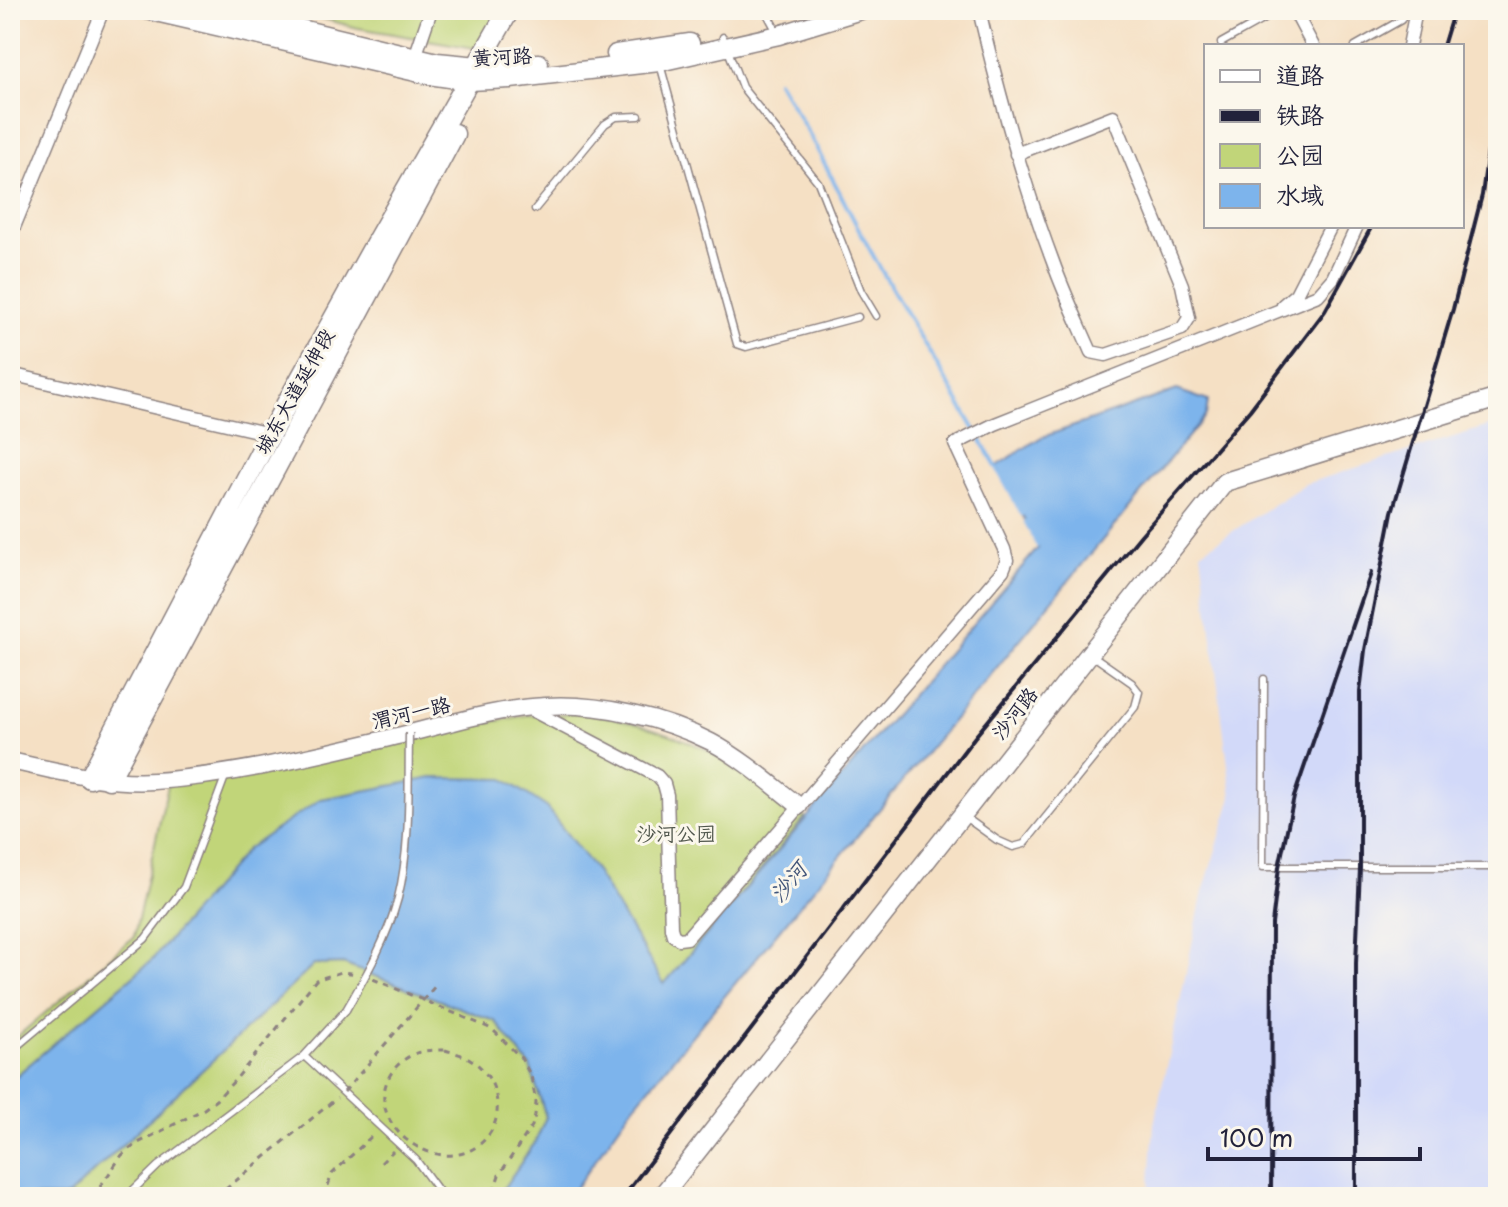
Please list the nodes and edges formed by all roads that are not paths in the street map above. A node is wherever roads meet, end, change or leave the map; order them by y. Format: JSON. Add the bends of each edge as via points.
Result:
{"nodes":[{"id":1,"x":103,"y":10,"type":"edge"},
{"id":2,"x":147,"y":10,"type":"edge"},
{"id":3,"x":222,"y":10,"type":"edge"},
{"id":4,"x":431,"y":10,"type":"edge"},
{"id":5,"x":509,"y":10,"type":"edge"},
{"id":6,"x":521,"y":10,"type":"edge"},
{"id":7,"x":820,"y":10,"type":"edge"},
{"id":8,"x":861,"y":10,"type":"edge"},
{"id":9,"x":979,"y":10,"type":"edge"},
{"id":10,"x":1280,"y":10,"type":"edge"},
{"id":11,"x":1294,"y":10,"type":"edge"},
{"id":12,"x":1405,"y":10,"type":"edge"},
{"id":13,"x":1416,"y":10,"type":"edge"},
{"id":14,"x":772,"y":23,"type":"edge"},
{"id":15,"x":725,"y":42,"type":"junction"},
{"id":16,"x":1221,"y":43,"type":"dead end"},
{"id":17,"x":1312,"y":44,"type":"edge"},
{"id":18,"x":1359,"y":44,"type":"edge"},
{"id":19,"x":1409,"y":44,"type":"edge"},
{"id":20,"x":658,"y":56,"type":"junction"},
{"id":21,"x":415,"y":57,"type":"junction"},
{"id":22,"x":480,"y":73,"type":"junction"},
{"id":23,"x":639,"y":116,"type":"dead end"},
{"id":24,"x":1016,"y":154,"type":"junction"},
{"id":25,"x":535,"y":209,"type":"dead end"},
{"id":26,"x":1330,"y":228,"type":"edge"},
{"id":27,"x":1356,"y":228,"type":"edge"},
{"id":28,"x":10,"y":237,"type":"edge"},
{"id":29,"x":1278,"y":310,"type":"junction"},
{"id":30,"x":876,"y":316,"type":"dead end"},
{"id":31,"x":858,"y":317,"type":"dead end"},
{"id":32,"x":10,"y":374,"type":"edge"},
{"id":33,"x":1498,"y":398,"type":"edge"},
{"id":34,"x":270,"y":434,"type":"junction"},
{"id":35,"x":1089,"y":653,"type":"junction"},
{"id":36,"x":1264,"y":679,"type":"dead end"},
{"id":37,"x":528,"y":708,"type":"junction"},
{"id":38,"x":409,"y":733,"type":"junction"},
{"id":39,"x":10,"y":761,"type":"edge"},
{"id":40,"x":226,"y":773,"type":"junction"},
{"id":41,"x":99,"y":779,"type":"junction"},
{"id":42,"x":799,"y":806,"type":"junction"},
{"id":43,"x":962,"y":815,"type":"junction"},
{"id":44,"x":1498,"y":867,"type":"edge"},
{"id":45,"x":10,"y":1052,"type":"edge"},
{"id":46,"x":304,"y":1056,"type":"junction"},
{"id":47,"x":126,"y":1197,"type":"edge"},
{"id":48,"x":443,"y":1197,"type":"edge"},
{"id":49,"x":661,"y":1197,"type":"edge"}],
"edges":[{"from":1,"to":28,"type":"street"},
{"from":2,"to":22,"type":"main road","name":"黄河路","via":[[429,75]]},
{"from":3,"to":21,"type":"main road","name":"黄河路"},
{"from":4,"to":21,"type":"street"},
{"from":5,"to":22,"type":"main road","name":"城东大道延伸段"},
{"from":6,"to":22,"type":"main road","name":"城东大道延伸段"},
{"from":7,"to":14,"type":"main road","name":"黄河路"},
{"from":8,"to":14,"type":"main road","name":"黄河路"},
{"from":9,"to":24,"type":"street"},
{"from":10,"to":16,"type":"lane"},
{"from":11,"to":17,"type":"street"},
{"from":12,"to":18,"type":"lane","via":[[1401,20]]},
{"from":13,"to":19,"type":"street"},
{"from":14,"to":15,"type":"main road","name":"黄河路"},
{"from":15,"to":20,"type":"main road","name":"黄河路"},
{"from":15,"to":30,"type":"lane","via":[[754,106],[818,182]]},
{"from":20,"to":22,"type":"main road","name":"黄河路"},
{"from":20,"to":31,"type":"lane","via":[[737,344],[746,347]]},
{"from":21,"to":22,"type":"main road","name":"黄河路"},
{"from":22,"to":34,"type":"main road","name":"城东大道延伸段","via":[[377,241]]},
{"from":22,"to":41,"type":"main road","name":"城东大道延伸段"},
{"from":23,"to":25,"type":"lane","via":[[616,117],[605,124]]},
{"from":24,"to":24,"type":"street","via":[[1091,352],[1106,355],[1182,329],[1189,318],[1182,285],[1113,116]]},
{"from":26,"to":29,"type":"street","via":[[1296,294]]},
{"from":27,"to":29,"type":"street","via":[[1333,278],[1318,295]]},
{"from":29,"to":42,"type":"street","via":[[955,444],[1004,549],[1003,570]]},
{"from":32,"to":34,"type":"street"},
{"from":33,"to":35,"type":"main road","name":"沙河路","via":[[1225,482]]},
{"from":34,"to":41,"type":"main road","name":"城东大道延伸段"},
{"from":35,"to":43,"type":"main road","name":"沙河路"},
{"from":35,"to":43,"type":"lane","via":[[1132,683],[1139,692],[1135,707],[1024,844],[1005,844]]},
{"from":36,"to":44,"type":"lane","via":[[1263,867]]},
{"from":37,"to":38,"type":"street","name":"渭河一路"},
{"from":37,"to":42,"type":"street","name":"渭河一路","via":[[594,708],[656,721],[710,742]]},
{"from":37,"to":42,"type":"street","via":[[664,784],[671,928],[679,939],[692,933]]},
{"from":38,"to":40,"type":"street","name":"渭河一路"},
{"from":38,"to":46,"type":"lane","bridge":true,"via":[[398,899],[379,952],[346,1010]]},
{"from":39,"to":41,"type":"street","name":"渭河一路"},
{"from":40,"to":41,"type":"street","name":"渭河一路","via":[[151,781]]},
{"from":40,"to":45,"type":"lane","via":[[184,887],[162,919]]},
{"from":43,"to":49,"type":"main road","name":"沙河路"},
{"from":46,"to":47,"type":"lane","via":[[158,1166]]},
{"from":46,"to":48,"type":"lane","via":[[416,1160]]}]}
